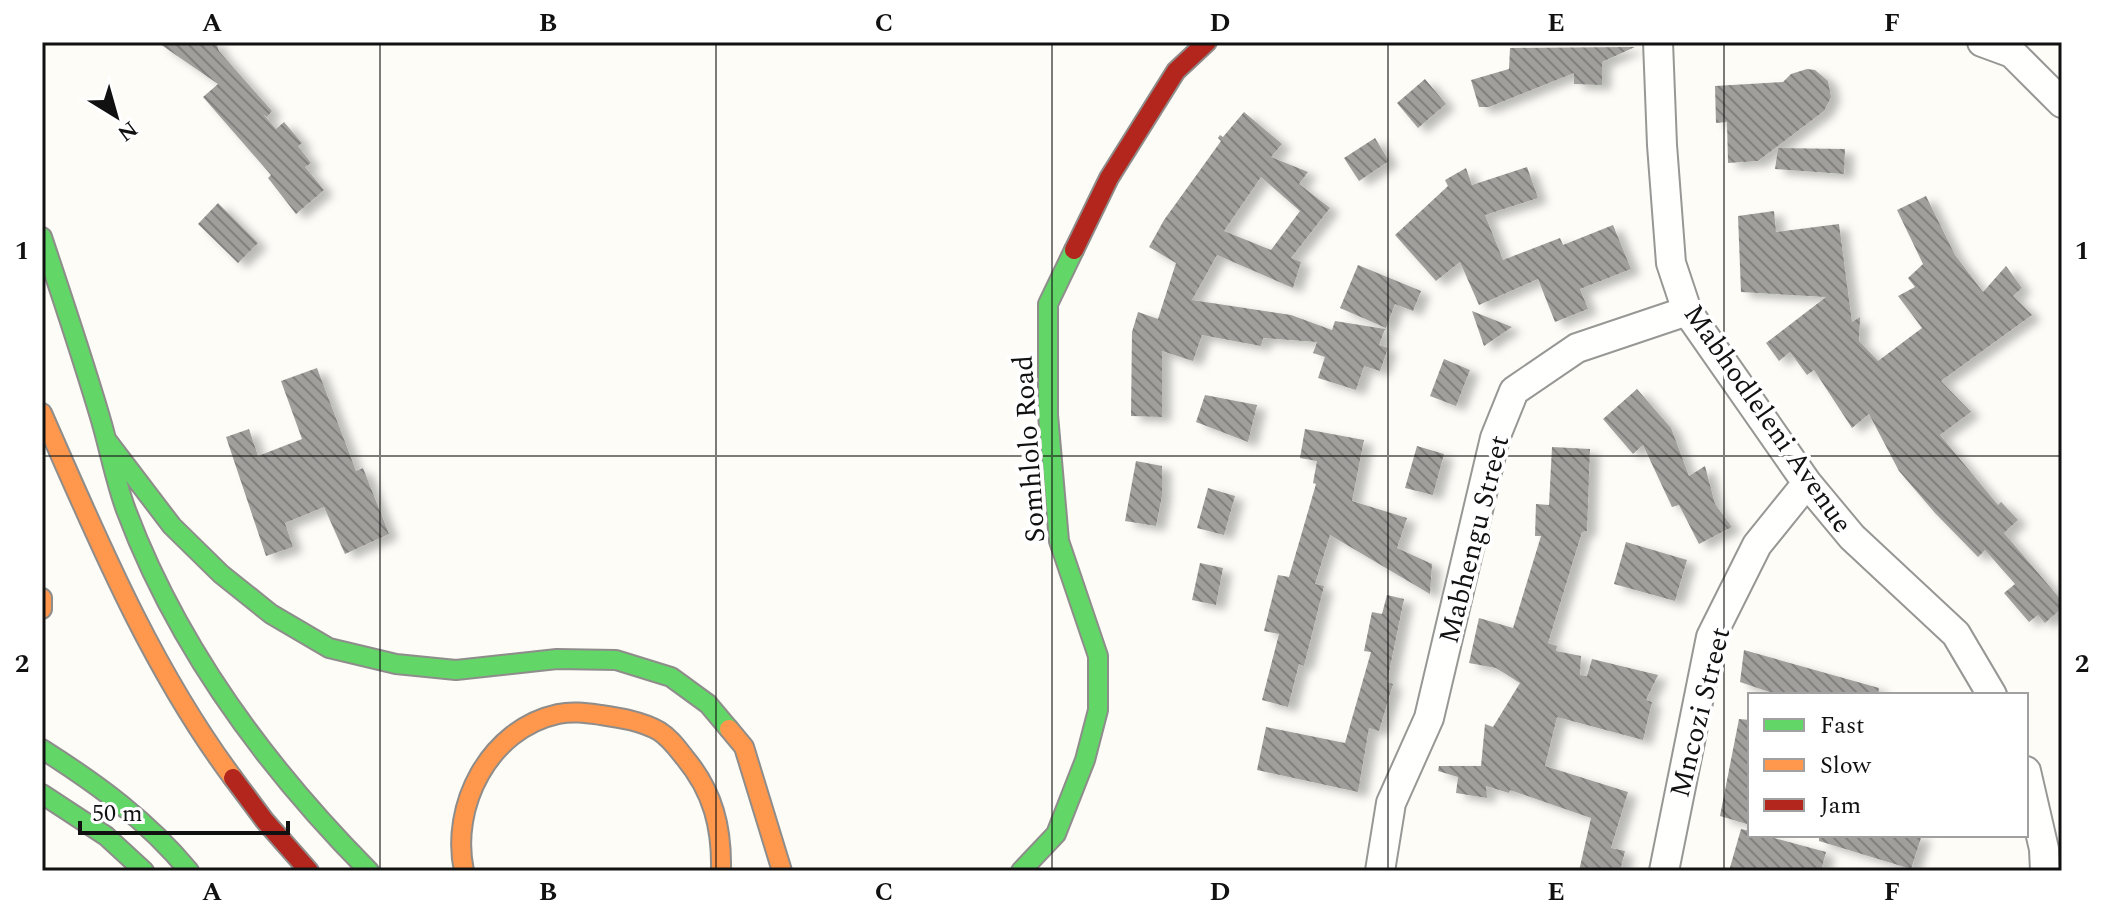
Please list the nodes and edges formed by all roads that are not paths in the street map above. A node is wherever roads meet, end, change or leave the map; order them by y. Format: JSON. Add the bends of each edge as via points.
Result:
{"nodes":[{"id":1,"x":1207,"y":42,"type":"edge"},
{"id":2,"x":1658,"y":42,"type":"edge"},
{"id":3,"x":1982,"y":42,"type":"edge"},
{"id":4,"x":2062,"y":103,"type":"edge"},
{"id":5,"x":42,"y":237,"type":"edge"},
{"id":6,"x":1687,"y":311,"type":"junction"},
{"id":7,"x":42,"y":413,"type":"edge"},
{"id":8,"x":108,"y":442,"type":"junction"},
{"id":9,"x":1807,"y":483,"type":"junction"},
{"id":10,"x":42,"y":598,"type":"edge"},
{"id":11,"x":42,"y":609,"type":"edge"},
{"id":12,"x":1991,"y":693,"type":"edge"},
{"id":13,"x":42,"y":749,"type":"edge"},
{"id":14,"x":2028,"y":780,"type":"edge"},
{"id":15,"x":42,"y":794,"type":"edge"},
{"id":16,"x":144,"y":871,"type":"edge"},
{"id":17,"x":189,"y":871,"type":"edge"},
{"id":18,"x":309,"y":871,"type":"edge"},
{"id":19,"x":369,"y":871,"type":"edge"},
{"id":20,"x":464,"y":871,"type":"edge"},
{"id":21,"x":721,"y":871,"type":"edge"},
{"id":22,"x":782,"y":871,"type":"edge"},
{"id":23,"x":1021,"y":871,"type":"edge"},
{"id":24,"x":1380,"y":871,"type":"edge"},
{"id":25,"x":1664,"y":871,"type":"edge"},
{"id":26,"x":2045,"y":871,"type":"edge"}],
"edges":[{"from":1,"to":23,"type":"main road","name":"Somhlolo Road","via":[[1176,71],[1109,178],[1048,304],[1048,415],[1059,541],[1098,656],[1098,710],[1056,834]]},
{"from":2,"to":6,"type":"street","name":"Mabhodleleni Avenue","via":[[1671,263]]},
{"from":3,"to":4,"type":"street","via":[[2012,53]]},
{"from":5,"to":8,"type":"main road"},
{"from":6,"to":9,"type":"street","name":"Mabhodleleni Avenue"},
{"from":6,"to":24,"type":"street","name":"Mabhengu Street","via":[[1577,348],[1514,391],[1495,438],[1429,718],[1391,803]]},
{"from":7,"to":18,"type":"main road","via":[[147,641],[196,724]]},
{"from":8,"to":19,"type":"main road","via":[[125,509],[169,605],[223,697],[287,783]]},
{"from":8,"to":22,"type":"main road","via":[[172,526],[221,574],[271,614],[329,648],[396,664],[456,670],[557,659],[616,660],[671,677],[708,704],[744,747]]},
{"from":9,"to":12,"type":"street","name":"Mabhodleleni Avenue","via":[[1852,537],[1956,634]]},
{"from":9,"to":25,"type":"street","name":"Mncozi Street","via":[[1757,545],[1711,637]]},
{"from":10,"to":11,"type":"main road"},
{"from":13,"to":17,"type":"main road","via":[[143,819]]},
{"from":14,"to":26,"type":"street"},
{"from":15,"to":16,"type":"main road","via":[[106,836]]},
{"from":20,"to":21,"type":"main road","via":[[460,855],[468,795],[493,753],[540,721],[574,712],[623,718],[665,735],[709,789],[717,816]]}]}
